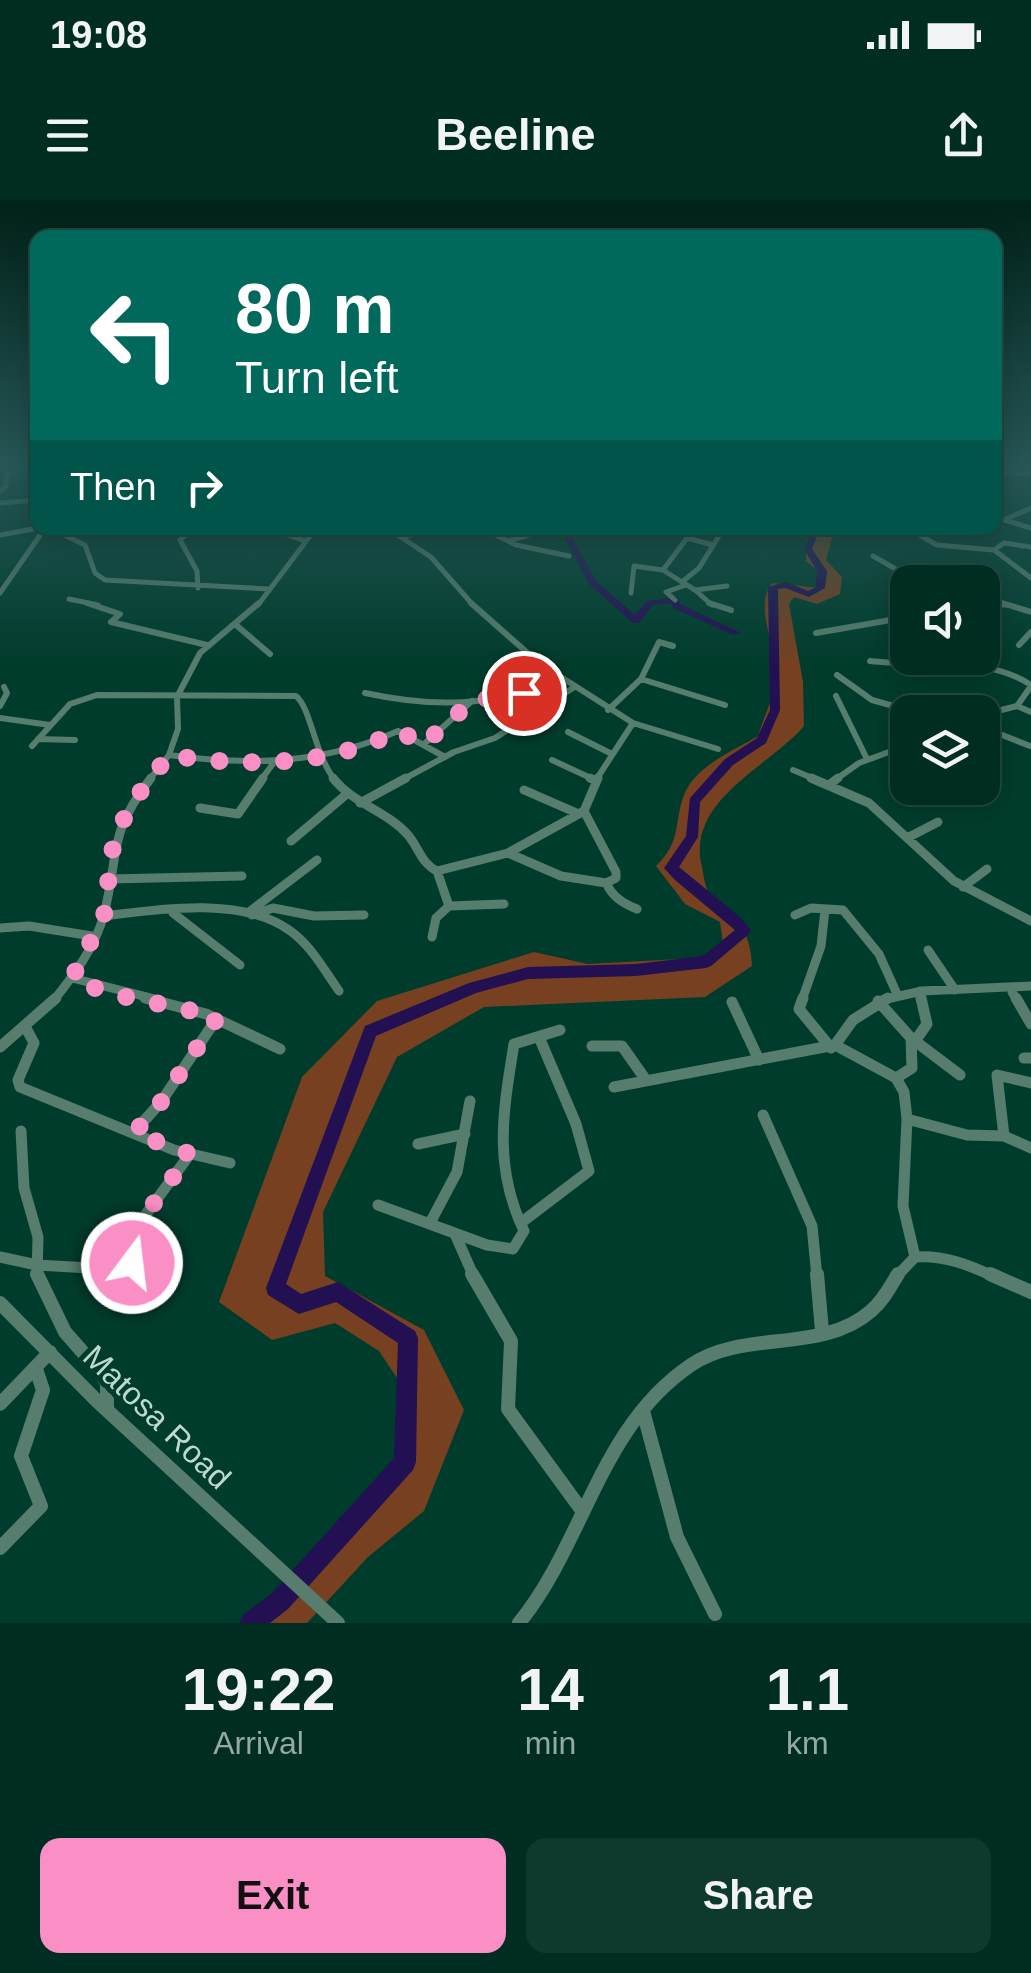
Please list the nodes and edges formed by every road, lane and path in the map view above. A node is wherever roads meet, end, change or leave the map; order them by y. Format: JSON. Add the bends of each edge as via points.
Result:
{"nodes":[{"id":1,"x":39,"y":535,"type":"edge"},
{"id":2,"x":61,"y":535,"type":"edge"},
{"id":3,"x":185,"y":535,"type":"edge"},
{"id":4,"x":287,"y":535,"type":"edge"},
{"id":5,"x":310,"y":535,"type":"edge"},
{"id":6,"x":410,"y":535,"type":"edge"},
{"id":7,"x":497,"y":535,"type":"edge"},
{"id":8,"x":528,"y":535,"type":"edge"},
{"id":9,"x":720,"y":535,"type":"edge"},
{"id":10,"x":919,"y":535,"type":"edge"},
{"id":11,"x":406,"y":536,"type":"joint"},
{"id":12,"x":304,"y":541,"type":"junction"},
{"id":13,"x":506,"y":541,"type":"junction"},
{"id":14,"x":713,"y":545,"type":"junction"},
{"id":15,"x":1031,"y":547,"type":"edge"},
{"id":16,"x":994,"y":550,"type":"junction"},
{"id":17,"x":569,"y":556,"type":"dead end"},
{"id":18,"x":873,"y":556,"type":"dead end"},
{"id":19,"x":890,"y":565,"type":"edge"},
{"id":20,"x":663,"y":570,"type":"junction"},
{"id":21,"x":1030,"y":575,"type":"edge"},
{"id":22,"x":684,"y":584,"type":"junction"},
{"id":23,"x":727,"y":586,"type":"dead end"},
{"id":24,"x":198,"y":588,"type":"junction"},
{"id":25,"x":269,"y":589,"type":"junction"},
{"id":26,"x":695,"y":590,"type":"junction"},
{"id":27,"x":0,"y":593,"type":"edge"},
{"id":28,"x":631,"y":593,"type":"dead end"},
{"id":29,"x":68,"y":599,"type":"dead end"},
{"id":30,"x":675,"y":600,"type":"dead end"},
{"id":31,"x":1000,"y":604,"type":"edge"},
{"id":32,"x":731,"y":610,"type":"dead end"},
{"id":33,"x":1031,"y":612,"type":"edge"},
{"id":34,"x":890,"y":620,"type":"edge"},
{"id":35,"x":236,"y":626,"type":"junction"},
{"id":36,"x":816,"y":632,"type":"dead end"},
{"id":37,"x":1031,"y":632,"type":"edge"},
{"id":38,"x":207,"y":645,"type":"junction"},
{"id":39,"x":1020,"y":645,"type":"dead end"},
{"id":40,"x":673,"y":646,"type":"dead end"},
{"id":41,"x":270,"y":654,"type":"dead end"},
{"id":42,"x":870,"y":661,"type":"dead end"},
{"id":43,"x":890,"y":662,"type":"edge"},
{"id":44,"x":1000,"y":672,"type":"edge"},
{"id":45,"x":554,"y":674,"type":"junction"},
{"id":46,"x":838,"y":675,"type":"dead end"},
{"id":47,"x":641,"y":679,"type":"junction"},
{"id":48,"x":1031,"y":685,"type":"edge"},
{"id":49,"x":4,"y":687,"type":"dead end"},
{"id":50,"x":573,"y":688,"type":"junction"},
{"id":51,"x":365,"y":693,"type":"dead end"},
{"id":52,"x":836,"y":696,"type":"dead end"},
{"id":53,"x":177,"y":697,"type":"junction"},
{"id":54,"x":472,"y":701,"type":"junction"},
{"id":55,"x":725,"y":705,"type":"dead end"},
{"id":56,"x":890,"y":705,"type":"edge"},
{"id":57,"x":0,"y":706,"type":"edge"},
{"id":58,"x":1017,"y":706,"type":"junction"},
{"id":59,"x":608,"y":710,"type":"junction"},
{"id":60,"x":1000,"y":710,"type":"edge"},
{"id":61,"x":1031,"y":712,"type":"edge"},
{"id":62,"x":0,"y":718,"type":"edge"},
{"id":63,"x":633,"y":724,"type":"junction"},
{"id":64,"x":50,"y":726,"type":"junction"},
{"id":65,"x":568,"y":732,"type":"dead end"},
{"id":66,"x":1000,"y":734,"type":"edge"},
{"id":67,"x":38,"y":739,"type":"junction"},
{"id":68,"x":75,"y":740,"type":"dead end"},
{"id":69,"x":424,"y":744,"type":"junction"},
{"id":70,"x":32,"y":746,"type":"dead end"},
{"id":71,"x":1030,"y":746,"type":"edge"},
{"id":72,"x":718,"y":749,"type":"dead end"},
{"id":73,"x":890,"y":752,"type":"edge"},
{"id":74,"x":612,"y":754,"type":"junction"},
{"id":75,"x":169,"y":755,"type":"junction"},
{"id":76,"x":446,"y":756,"type":"junction"},
{"id":77,"x":318,"y":758,"type":"junction"},
{"id":78,"x":552,"y":760,"type":"dead end"},
{"id":79,"x":867,"y":760,"type":"junction"},
{"id":80,"x":274,"y":761,"type":"junction"},
{"id":81,"x":793,"y":770,"type":"dead end"},
{"id":82,"x":596,"y":780,"type":"junction"},
{"id":83,"x":830,"y":784,"type":"junction"},
{"id":84,"x":524,"y":790,"type":"dead end"},
{"id":85,"x":348,"y":794,"type":"junction"},
{"id":86,"x":360,"y":803,"type":"junction"},
{"id":87,"x":200,"y":808,"type":"dead end"},
{"id":88,"x":582,"y":812,"type":"junction"},
{"id":89,"x":938,"y":822,"type":"dead end"},
{"id":90,"x":909,"y":837,"type":"junction"},
{"id":91,"x":291,"y":840,"type":"dead end"},
{"id":92,"x":508,"y":853,"type":"junction"},
{"id":93,"x":318,"y":860,"type":"dead end"},
{"id":94,"x":987,"y":869,"type":"dead end"},
{"id":95,"x":437,"y":870,"type":"junction"},
{"id":96,"x":242,"y":876,"type":"dead end"},
{"id":97,"x":110,"y":879,"type":"junction"},
{"id":98,"x":606,"y":883,"type":"junction"},
{"id":99,"x":963,"y":886,"type":"junction"},
{"id":100,"x":504,"y":904,"type":"dead end"},
{"id":101,"x":449,"y":906,"type":"junction"},
{"id":102,"x":637,"y":909,"type":"dead end"},
{"id":103,"x":825,"y":910,"type":"junction"},
{"id":104,"x":173,"y":912,"type":"junction"},
{"id":105,"x":249,"y":915,"type":"junction"},
{"id":106,"x":364,"y":915,"type":"dead end"},
{"id":107,"x":795,"y":915,"type":"dead end"},
{"id":108,"x":104,"y":916,"type":"junction"},
{"id":109,"x":1031,"y":921,"type":"edge"},
{"id":110,"x":0,"y":928,"type":"edge"},
{"id":111,"x":92,"y":936,"type":"junction"},
{"id":112,"x":432,"y":937,"type":"dead end"},
{"id":113,"x":928,"y":950,"type":"dead end"},
{"id":114,"x":240,"y":965,"type":"dead end"},
{"id":115,"x":72,"y":978,"type":"junction"},
{"id":116,"x":1031,"y":986,"type":"edge"},
{"id":117,"x":954,"y":990,"type":"junction"},
{"id":118,"x":339,"y":991,"type":"dead end"},
{"id":119,"x":920,"y":991,"type":"junction"},
{"id":120,"x":1012,"y":992,"type":"junction"},
{"id":121,"x":897,"y":994,"type":"junction"},
{"id":122,"x":878,"y":1001,"type":"junction"},
{"id":123,"x":732,"y":1002,"type":"dead end"},
{"id":124,"x":217,"y":1018,"type":"junction"},
{"id":125,"x":1031,"y":1024,"type":"edge"},
{"id":126,"x":26,"y":1028,"type":"junction"},
{"id":127,"x":560,"y":1030,"type":"dead end"},
{"id":128,"x":539,"y":1037,"type":"junction"},
{"id":129,"x":913,"y":1040,"type":"junction"},
{"id":130,"x":592,"y":1046,"type":"dead end"},
{"id":131,"x":833,"y":1046,"type":"junction"},
{"id":132,"x":0,"y":1047,"type":"edge"},
{"id":133,"x":280,"y":1049,"type":"dead end"},
{"id":134,"x":760,"y":1060,"type":"junction"},
{"id":135,"x":960,"y":1075,"type":"dead end"},
{"id":136,"x":896,"y":1078,"type":"junction"},
{"id":137,"x":646,"y":1080,"type":"junction"},
{"id":138,"x":1031,"y":1082,"type":"edge"},
{"id":139,"x":614,"y":1087,"type":"dead end"},
{"id":140,"x":470,"y":1102,"type":"dead end"},
{"id":141,"x":763,"y":1116,"type":"dead end"},
{"id":142,"x":906,"y":1119,"type":"junction"},
{"id":143,"x":21,"y":1132,"type":"dead end"},
{"id":144,"x":134,"y":1133,"type":"junction"},
{"id":145,"x":465,"y":1134,"type":"junction"},
{"id":146,"x":1004,"y":1136,"type":"junction"},
{"id":147,"x":418,"y":1144,"type":"dead end"},
{"id":148,"x":1031,"y":1148,"type":"edge"},
{"id":149,"x":190,"y":1154,"type":"junction"},
{"id":150,"x":230,"y":1163,"type":"dead end"},
{"id":151,"x":378,"y":1205,"type":"dead end"},
{"id":152,"x":430,"y":1222,"type":"junction"},
{"id":153,"x":522,"y":1222,"type":"junction"},
{"id":154,"x":455,"y":1234,"type":"junction"},
{"id":155,"x":0,"y":1257,"type":"edge"},
{"id":156,"x":915,"y":1257,"type":"junction"},
{"id":157,"x":37,"y":1265,"type":"junction"},
{"id":158,"x":1031,"y":1292,"type":"edge"},
{"id":159,"x":0,"y":1304,"type":"edge"},
{"id":160,"x":822,"y":1330,"type":"junction"},
{"id":161,"x":50,"y":1352,"type":"junction"},
{"id":162,"x":36,"y":1369,"type":"junction"},
{"id":163,"x":0,"y":1404,"type":"edge"},
{"id":164,"x":106,"y":1409,"type":"junction"},
{"id":165,"x":643,"y":1411,"type":"junction"},
{"id":166,"x":583,"y":1512,"type":"junction"},
{"id":167,"x":0,"y":1548,"type":"edge"},
{"id":168,"x":715,"y":1614,"type":"dead end"},
{"id":169,"x":338,"y":1623,"type":"edge"},
{"id":170,"x":520,"y":1623,"type":"edge"}],
"edges":[{"from":1,"to":27,"type":"street"},
{"from":2,"to":24,"type":"street","via":[[85,545],[100,578]]},
{"from":3,"to":24,"type":"street","via":[[180,540]]},
{"from":4,"to":12,"type":"street"},
{"from":5,"to":12,"type":"street"},
{"from":6,"to":11,"type":"street"},
{"from":7,"to":13,"type":"street"},
{"from":8,"to":13,"type":"street"},
{"from":9,"to":14,"type":"street"},
{"from":10,"to":16,"type":"street","via":[[937,545]]},
{"from":11,"to":45,"type":"street","via":[[436,557],[493,626]]},
{"from":12,"to":25,"type":"street"},
{"from":13,"to":17,"type":"street"},
{"from":14,"to":20,"type":"street","via":[[687,538]]},
{"from":14,"to":22,"type":"street"},
{"from":15,"to":16,"type":"street","via":[[1004,543]]},
{"from":16,"to":21,"type":"street"},
{"from":18,"to":19,"type":"street"},
{"from":20,"to":22,"type":"street"},
{"from":20,"to":28,"type":"street","via":[[634,566]]},
{"from":22,"to":26,"type":"street"},
{"from":22,"to":30,"type":"street","via":[[666,592]]},
{"from":23,"to":26,"type":"street"},
{"from":24,"to":25,"type":"street"},
{"from":25,"to":35,"type":"street"},
{"from":26,"to":32,"type":"street","via":[[711,605]]},
{"from":29,"to":38,"type":"street","via":[[116,609],[120,614],[111,622]]},
{"from":31,"to":33,"type":"street"},
{"from":34,"to":36,"type":"street"},
{"from":35,"to":38,"type":"street"},
{"from":35,"to":41,"type":"street"},
{"from":37,"to":39,"type":"street"},
{"from":38,"to":53,"type":"street"},
{"from":40,"to":47,"type":"street","via":[[660,642]]},
{"from":42,"to":43,"type":"street"},
{"from":44,"to":48,"type":"street"},
{"from":45,"to":50,"type":"street"},
{"from":45,"to":54,"type":"street","via":[[524,693]]},
{"from":46,"to":56,"type":"street"},
{"from":47,"to":55,"type":"street"},
{"from":47,"to":59,"type":"street"},
{"from":48,"to":58,"type":"street"},
{"from":49,"to":57,"type":"street"},
{"from":50,"to":59,"type":"street"},
{"from":50,"to":76,"type":"street","via":[[495,738]]},
{"from":51,"to":54,"type":"street"},
{"from":52,"to":79,"type":"street"},
{"from":53,"to":64,"type":"street","via":[[87,697]]},
{"from":53,"to":75,"type":"street","via":[[178,729]]},
{"from":53,"to":77,"type":"street","via":[[296,696],[306,704],[306,728]]},
{"from":54,"to":69,"type":"street"},
{"from":58,"to":60,"type":"street"},
{"from":58,"to":61,"type":"street"},
{"from":59,"to":63,"type":"street"},
{"from":62,"to":64,"type":"street"},
{"from":63,"to":72,"type":"street"},
{"from":63,"to":74,"type":"street"},
{"from":64,"to":67,"type":"street"},
{"from":65,"to":74,"type":"street"},
{"from":66,"to":71,"type":"street"},
{"from":67,"to":68,"type":"street"},
{"from":67,"to":70,"type":"street"},
{"from":69,"to":76,"type":"street"},
{"from":69,"to":77,"type":"street","via":[[398,731]]},
{"from":73,"to":79,"type":"street"},
{"from":74,"to":82,"type":"street"},
{"from":75,"to":80,"type":"street"},
{"from":75,"to":97,"type":"street","via":[[128,808]]},
{"from":76,"to":86,"type":"street"},
{"from":77,"to":80,"type":"street"},
{"from":77,"to":85,"type":"street"},
{"from":78,"to":82,"type":"street"},
{"from":79,"to":83,"type":"street"},
{"from":80,"to":87,"type":"street","via":[[238,814]]},
{"from":81,"to":83,"type":"street"},
{"from":82,"to":88,"type":"street"},
{"from":83,"to":90,"type":"street","via":[[870,803]]},
{"from":84,"to":88,"type":"street"},
{"from":85,"to":86,"type":"street"},
{"from":85,"to":91,"type":"street"},
{"from":86,"to":95,"type":"street","via":[[406,832],[428,867]]},
{"from":88,"to":92,"type":"street"},
{"from":88,"to":98,"type":"street","via":[[616,872]]},
{"from":89,"to":90,"type":"street"},
{"from":90,"to":99,"type":"street"},
{"from":92,"to":95,"type":"street"},
{"from":92,"to":98,"type":"street","via":[[561,876]]},
{"from":93,"to":105,"type":"street"},
{"from":94,"to":99,"type":"street"},
{"from":95,"to":101,"type":"street"},
{"from":96,"to":97,"type":"street"},
{"from":97,"to":108,"type":"street"},
{"from":98,"to":102,"type":"street","via":[[614,898]]},
{"from":99,"to":109,"type":"street"},
{"from":100,"to":101,"type":"street"},
{"from":101,"to":112,"type":"street","via":[[436,918]]},
{"from":103,"to":107,"type":"street"},
{"from":103,"to":121,"type":"street","via":[[839,908],[852,918]]},
{"from":103,"to":131,"type":"street","via":[[821,946],[798,1009]]},
{"from":104,"to":105,"type":"street"},
{"from":104,"to":108,"type":"street"},
{"from":104,"to":114,"type":"street","via":[[195,936],[221,946]]},
{"from":105,"to":106,"type":"street","via":[[284,906],[324,916],[348,910]]},
{"from":105,"to":118,"type":"street","via":[[290,930]]},
{"from":108,"to":111,"type":"street"},
{"from":110,"to":111,"type":"street"},
{"from":111,"to":115,"type":"street"},
{"from":113,"to":117,"type":"street"},
{"from":115,"to":124,"type":"street"},
{"from":115,"to":126,"type":"street"},
{"from":116,"to":120,"type":"street"},
{"from":117,"to":119,"type":"street"},
{"from":117,"to":120,"type":"street"},
{"from":119,"to":121,"type":"street"},
{"from":119,"to":129,"type":"street","via":[[927,1024]]},
{"from":120,"to":125,"type":"street"},
{"from":121,"to":122,"type":"street"},
{"from":122,"to":129,"type":"street"},
{"from":122,"to":131,"type":"street","via":[[859,1009]]},
{"from":123,"to":134,"type":"street"},
{"from":124,"to":133,"type":"street"},
{"from":124,"to":144,"type":"street"},
{"from":126,"to":132,"type":"street"},
{"from":126,"to":144,"type":"street","via":[[34,1043],[20,1087]]},
{"from":127,"to":128,"type":"street"},
{"from":128,"to":153,"type":"street","via":[[514,1044],[514,1069],[502,1094],[508,1196]]},
{"from":128,"to":153,"type":"street","via":[[589,1171]]},
{"from":129,"to":135,"type":"street"},
{"from":129,"to":136,"type":"street","via":[[912,1068]]},
{"from":130,"to":137,"type":"street","via":[[622,1046]]},
{"from":131,"to":134,"type":"street"},
{"from":131,"to":136,"type":"street"},
{"from":134,"to":137,"type":"street"},
{"from":136,"to":142,"type":"street"},
{"from":137,"to":139,"type":"street"},
{"from":138,"to":146,"type":"street","via":[[998,1075]]},
{"from":140,"to":145,"type":"street"},
{"from":141,"to":160,"type":"street","via":[[812,1226]]},
{"from":142,"to":146,"type":"street","via":[[967,1135]]},
{"from":142,"to":156,"type":"street","via":[[899,1197]]},
{"from":143,"to":157,"type":"street"},
{"from":144,"to":149,"type":"street"},
{"from":145,"to":147,"type":"street"},
{"from":145,"to":152,"type":"street","via":[[457,1172]]},
{"from":146,"to":148,"type":"street"},
{"from":149,"to":150,"type":"street"},
{"from":149,"to":157,"type":"street","via":[[141,1221],[132,1263],[124,1270]]},
{"from":151,"to":152,"type":"street"},
{"from":152,"to":154,"type":"street"},
{"from":153,"to":154,"type":"street","via":[[523,1239],[513,1248]]},
{"from":154,"to":166,"type":"street","via":[[511,1341],[508,1410]]},
{"from":155,"to":157,"type":"street"},
{"from":156,"to":158,"type":"street","via":[[954,1260]]},
{"from":156,"to":160,"type":"street","via":[[868,1315]]},
{"from":157,"to":164,"type":"street","via":[[65,1332],[107,1384]]},
{"from":159,"to":161,"type":"street","name":"Matosa Road"},
{"from":160,"to":165,"type":"street","via":[[708,1355]]},
{"from":161,"to":162,"type":"street"},
{"from":161,"to":164,"type":"street","name":"Matosa Road"},
{"from":162,"to":163,"type":"street"},
{"from":162,"to":167,"type":"street","via":[[43,1390],[21,1456],[41,1506]]},
{"from":164,"to":169,"type":"street","name":"Matosa Road"},
{"from":165,"to":166,"type":"street"},
{"from":165,"to":168,"type":"street","via":[[678,1537]]},
{"from":166,"to":170,"type":"street"}]}
